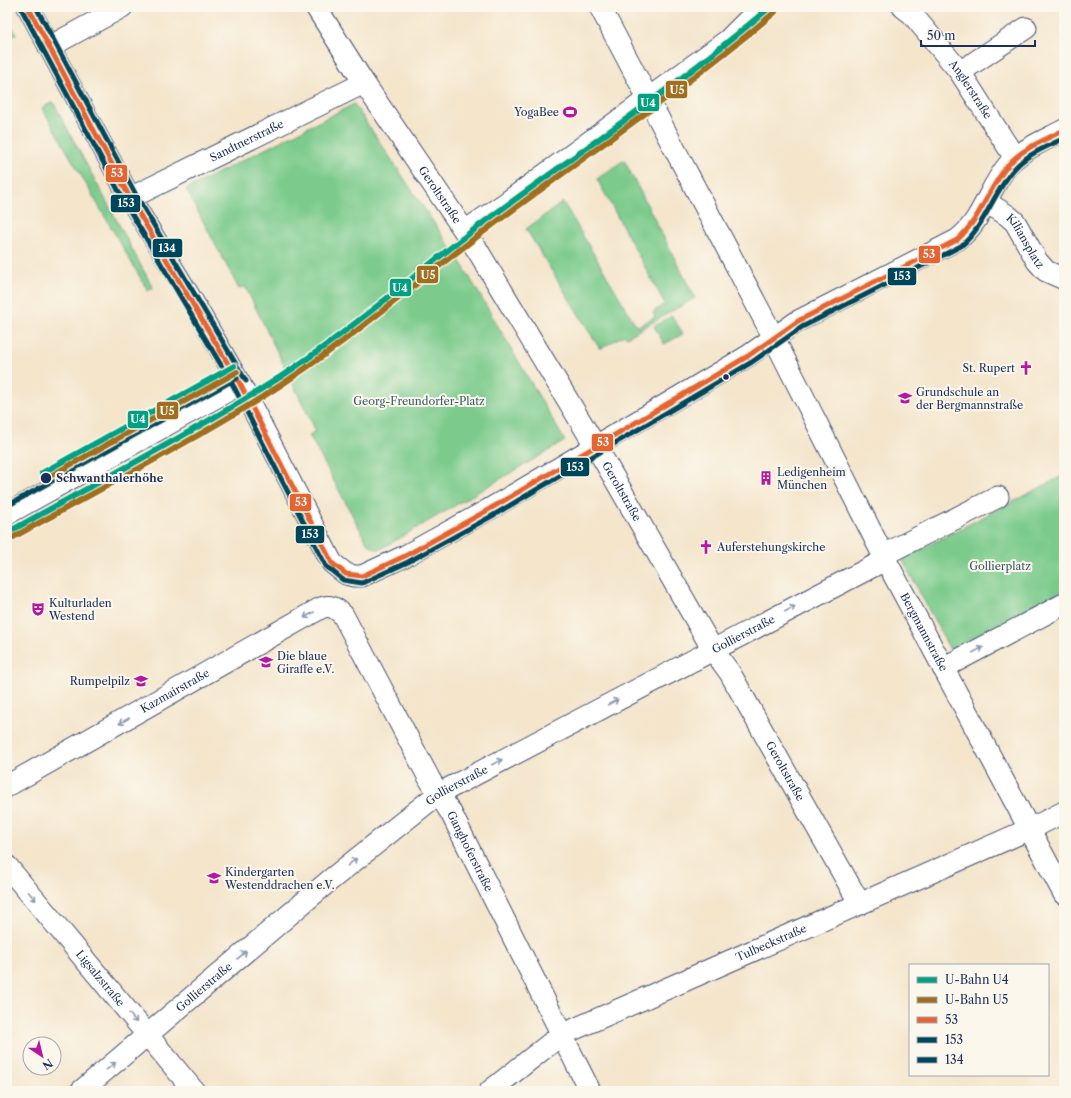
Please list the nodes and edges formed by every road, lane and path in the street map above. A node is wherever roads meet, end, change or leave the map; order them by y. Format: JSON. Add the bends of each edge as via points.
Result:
{"nodes":[{"id":1,"x":28,"y":7,"type":"edge"},
{"id":2,"x":122,"y":7,"type":"edge"},
{"id":3,"x":316,"y":7,"type":"edge"},
{"id":4,"x":600,"y":7,"type":"edge"},
{"id":5,"x":761,"y":7,"type":"edge"},
{"id":6,"x":903,"y":7,"type":"edge"},
{"id":7,"x":1026,"y":28,"type":"dead end"},
{"id":8,"x":49,"y":47,"type":"junction"},
{"id":9,"x":960,"y":72,"type":"junction"},
{"id":10,"x":364,"y":83,"type":"junction"},
{"id":11,"x":649,"y":98,"type":"junction"},
{"id":12,"x":1064,"y":130,"type":"edge"},
{"id":13,"x":1016,"y":158,"type":"junction"},
{"id":14,"x":130,"y":198,"type":"junction"},
{"id":15,"x":986,"y":202,"type":"junction"},
{"id":16,"x":465,"y":231,"type":"junction"},
{"id":17,"x":1064,"y":278,"type":"edge"},
{"id":18,"x":774,"y":338,"type":"junction"},
{"id":19,"x":240,"y":384,"type":"junction"},
{"id":20,"x":595,"y":445,"type":"junction"},
{"id":21,"x":998,"y":497,"type":"dead end"},
{"id":22,"x":7,"y":514,"type":"edge"},
{"id":23,"x":884,"y":557,"type":"junction"},
{"id":24,"x":1064,"y":604,"type":"edge"},
{"id":25,"x":343,"y":615,"type":"joint"},
{"id":26,"x":713,"y":650,"type":"junction"},
{"id":27,"x":943,"y":668,"type":"junction"},
{"id":28,"x":7,"y":786,"type":"edge"},
{"id":29,"x":438,"y":794,"type":"junction"},
{"id":30,"x":1064,"y":812,"type":"edge"},
{"id":31,"x":1030,"y":829,"type":"junction"},
{"id":32,"x":7,"y":866,"type":"edge"},
{"id":33,"x":1064,"y":894,"type":"edge"},
{"id":34,"x":860,"y":904,"type":"junction"},
{"id":35,"x":561,"y":1035,"type":"junction"},
{"id":36,"x":148,"y":1036,"type":"junction"},
{"id":37,"x":81,"y":1091,"type":"edge"},
{"id":38,"x":194,"y":1091,"type":"edge"},
{"id":39,"x":490,"y":1091,"type":"edge"},
{"id":40,"x":590,"y":1091,"type":"edge"}],
"edges":[{"from":1,"to":8,"type":"street"},
{"from":2,"to":8,"type":"street"},
{"from":3,"to":10,"type":"street","name":"Geroltstraße"},
{"from":4,"to":11,"type":"street","name":"Bergmannstraße"},
{"from":5,"to":11,"type":"street","via":[[728,40]]},
{"from":6,"to":9,"type":"street","name":"Anglerstraße","via":[[912,14]]},
{"from":7,"to":9,"type":"street"},
{"from":8,"to":14,"type":"street"},
{"from":9,"to":13,"type":"street","name":"Anglerstraße"},
{"from":10,"to":14,"type":"street","name":"Sandtnerstraße"},
{"from":10,"to":16,"type":"street","name":"Geroltstraße"},
{"from":11,"to":16,"type":"street"},
{"from":11,"to":18,"type":"street","name":"Bergmannstraße"},
{"from":12,"to":13,"type":"street"},
{"from":13,"to":15,"type":"street","via":[[1005,170]]},
{"from":14,"to":19,"type":"street"},
{"from":15,"to":17,"type":"street","name":"Kiliansplatz","via":[[1011,219],[1046,271]]},
{"from":15,"to":18,"type":"street","via":[[975,222],[957,240],[798,321]]},
{"from":16,"to":20,"type":"street","name":"Geroltstraße"},
{"from":18,"to":20,"type":"street","via":[[748,356]]},
{"from":18,"to":23,"type":"street","name":"Bergmannstraße"},
{"from":19,"to":20,"type":"street","via":[[332,563],[338,569],[354,576],[362,576],[411,552],[488,510]]},
{"from":19,"to":22,"type":"street"},
{"from":20,"to":26,"type":"street","name":"Geroltstraße"},
{"from":21,"to":23,"type":"street"},
{"from":26,"to":23,"type":"street","name":"Gollierstraße","one_way":true},
{"from":23,"to":27,"type":"street","name":"Bergmannstraße"},
{"from":27,"to":24,"type":"street","one_way":true},
{"from":25,"to":28,"type":"street","name":"Kazmairstraße","one_way":true,"via":[[333,607],[325,606],[319,609]]},
{"from":25,"to":29,"type":"street","name":"Ganghoferstraße"},
{"from":29,"to":26,"type":"street","name":"Gollierstraße","one_way":true},
{"from":26,"to":34,"type":"street","name":"Geroltstraße","via":[[730,673]]},
{"from":27,"to":31,"type":"street","name":"Bergmannstraße"},
{"from":29,"to":35,"type":"street","name":"Ganghoferstraße","via":[[451,813]]},
{"from":36,"to":29,"type":"street","name":"Gollierstraße","one_way":true,"via":[[329,881]]},
{"from":30,"to":31,"type":"street","name":"Tulbeckstraße"},
{"from":31,"to":33,"type":"street","name":"Bergmannstraße"},
{"from":31,"to":34,"type":"street","name":"Tulbeckstraße"},
{"from":32,"to":36,"type":"street","name":"Ligsalzstraße","one_way":true},
{"from":34,"to":35,"type":"street","name":"Tulbeckstraße"},
{"from":35,"to":39,"type":"street","name":"Tulbeckstraße"},
{"from":35,"to":40,"type":"street","name":"Ganghoferstraße"},
{"from":37,"to":36,"type":"street","name":"Gollierstraße","one_way":true},
{"from":36,"to":38,"type":"street","name":"Ligsalzstraße"}]}
